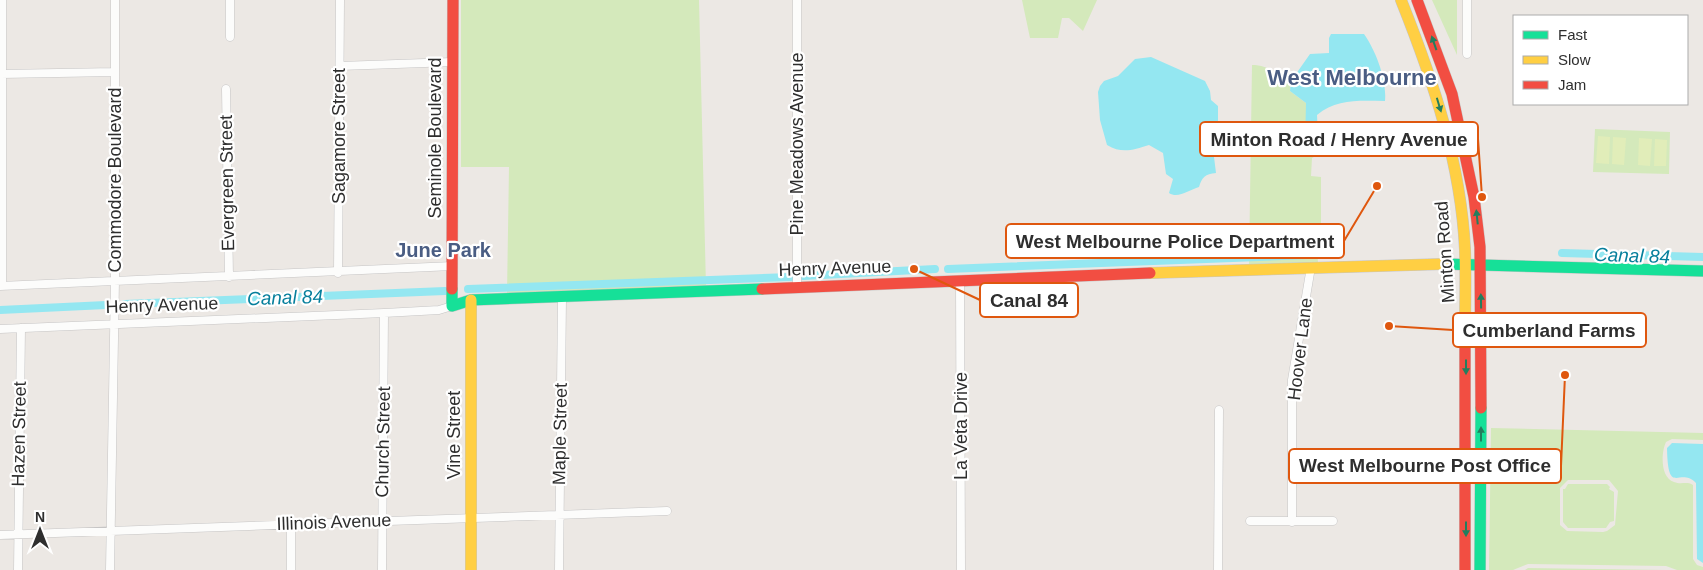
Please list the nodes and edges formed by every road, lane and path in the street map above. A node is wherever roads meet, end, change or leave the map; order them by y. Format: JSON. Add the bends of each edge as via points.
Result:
{"nodes":[{"id":1,"x":2,"y":0,"type":"edge"},
{"id":2,"x":115,"y":0,"type":"edge"},
{"id":3,"x":230,"y":0,"type":"edge"},
{"id":4,"x":340,"y":0,"type":"edge"},
{"id":5,"x":453,"y":0,"type":"edge"},
{"id":6,"x":797,"y":0,"type":"edge"},
{"id":7,"x":1401,"y":0,"type":"edge"},
{"id":8,"x":1417,"y":0,"type":"edge"},
{"id":9,"x":1467,"y":0,"type":"edge"},
{"id":10,"x":1424,"y":15,"type":"junction"},
{"id":11,"x":1412,"y":26,"type":"junction"},
{"id":12,"x":230,"y":37,"type":"dead end"},
{"id":13,"x":1467,"y":54,"type":"dead end"},
{"id":14,"x":453,"y":62,"type":"junction"},
{"id":15,"x":340,"y":66,"type":"junction"},
{"id":16,"x":115,"y":72,"type":"junction"},
{"id":17,"x":2,"y":74,"type":"junction"},
{"id":18,"x":226,"y":89,"type":"dead end"},
{"id":19,"x":453,"y":266,"type":"junction"},
{"id":20,"x":1467,"y":266,"type":"junction"},
{"id":21,"x":1480,"y":266,"type":"junction"},
{"id":22,"x":1311,"y":267,"type":"junction"},
{"id":23,"x":1703,"y":271,"type":"edge"},
{"id":24,"x":338,"y":273,"type":"junction"},
{"id":25,"x":229,"y":277,"type":"junction"},
{"id":26,"x":115,"y":280,"type":"junction"},
{"id":27,"x":960,"y":281,"type":"junction"},
{"id":28,"x":1,"y":286,"type":"edge"},
{"id":29,"x":797,"y":287,"type":"junction"},
{"id":30,"x":562,"y":298,"type":"junction"},
{"id":31,"x":472,"y":300,"type":"junction"},
{"id":32,"x":452,"y":306,"type":"junction"},
{"id":33,"x":384,"y":314,"type":"junction"},
{"id":34,"x":114,"y":324,"type":"junction"},
{"id":35,"x":21,"y":328,"type":"junction"},
{"id":36,"x":0,"y":329,"type":"edge"},
{"id":37,"x":1218,"y":410,"type":"dead end"},
{"id":38,"x":667,"y":511,"type":"dead end"},
{"id":39,"x":560,"y":515,"type":"junction"},
{"id":40,"x":471,"y":517,"type":"junction"},
{"id":41,"x":382,"y":520,"type":"junction"},
{"id":42,"x":1250,"y":521,"type":"dead end"},
{"id":43,"x":1333,"y":521,"type":"dead end"},
{"id":44,"x":1292,"y":522,"type":"junction"},
{"id":45,"x":291,"y":523,"type":"junction"},
{"id":46,"x":111,"y":532,"type":"junction"},
{"id":47,"x":18,"y":535,"type":"junction"},
{"id":48,"x":0,"y":536,"type":"edge"},
{"id":49,"x":18,"y":570,"type":"edge"},
{"id":50,"x":110,"y":570,"type":"edge"},
{"id":51,"x":291,"y":570,"type":"edge"},
{"id":52,"x":382,"y":570,"type":"edge"},
{"id":53,"x":471,"y":570,"type":"edge"},
{"id":54,"x":559,"y":570,"type":"edge"},
{"id":55,"x":961,"y":570,"type":"edge"},
{"id":56,"x":1218,"y":570,"type":"edge"},
{"id":57,"x":1465,"y":570,"type":"edge"},
{"id":58,"x":1480,"y":570,"type":"edge"}],
"edges":[{"from":1,"to":17,"type":"street"},
{"from":2,"to":16,"type":"street","name":"Commodore Boulevard"},
{"from":3,"to":12,"type":"street"},
{"from":4,"to":15,"type":"street","name":"Sagamore Street"},
{"from":5,"to":14,"type":"street","name":"Seminole Boulevard"},
{"from":6,"to":29,"type":"street","name":"Pine Meadows Avenue"},
{"from":7,"to":11,"type":"street","name":"Minton Road"},
{"from":8,"to":10,"type":"street","name":"Minton Road"},
{"from":9,"to":13,"type":"street"},
{"from":10,"to":11,"type":"street"},
{"from":21,"to":10,"type":"street","name":"Minton Road","one_way":true,"via":[[1467,158],[1452,94]]},
{"from":11,"to":20,"type":"street","name":"Minton Road","one_way":true,"via":[[1444,122],[1458,190]]},
{"from":14,"to":15,"type":"street"},
{"from":14,"to":19,"type":"street","name":"Seminole Boulevard"},
{"from":15,"to":24,"type":"street","name":"Sagamore Street"},
{"from":16,"to":17,"type":"street"},
{"from":16,"to":26,"type":"street","name":"Commodore Boulevard"},
{"from":17,"to":28,"type":"street"},
{"from":18,"to":25,"type":"street","name":"Evergreen Street"},
{"from":19,"to":24,"type":"street"},
{"from":19,"to":32,"type":"street","name":"Seminole Boulevard"},
{"from":20,"to":21,"type":"street","name":"Henry Avenue"},
{"from":20,"to":22,"type":"street","name":"Henry Avenue"},
{"from":20,"to":57,"type":"street","name":"Minton Road","one_way":true},
{"from":21,"to":23,"type":"street","name":"Henry Avenue"},
{"from":58,"to":21,"type":"street","name":"Minton Road","one_way":true},
{"from":22,"to":27,"type":"street","name":"Henry Avenue"},
{"from":22,"to":44,"type":"street","name":"Hoover Lane","via":[[1292,380]]},
{"from":24,"to":25,"type":"street"},
{"from":25,"to":26,"type":"street"},
{"from":26,"to":28,"type":"street"},
{"from":26,"to":34,"type":"street","name":"Commodore Boulevard"},
{"from":27,"to":29,"type":"street","name":"Henry Avenue"},
{"from":27,"to":55,"type":"street","name":"La Veta Drive"},
{"from":29,"to":30,"type":"street","name":"Henry Avenue"},
{"from":30,"to":31,"type":"street","name":"Henry Avenue"},
{"from":30,"to":39,"type":"street","name":"Maple Street"},
{"from":31,"to":32,"type":"street","name":"Henry Avenue"},
{"from":31,"to":40,"type":"street","name":"Vine Street"},
{"from":32,"to":33,"type":"street","name":"Henry Avenue"},
{"from":33,"to":34,"type":"street","name":"Henry Avenue"},
{"from":33,"to":41,"type":"street","name":"Church Street"},
{"from":34,"to":35,"type":"street","name":"Henry Avenue"},
{"from":34,"to":46,"type":"street","name":"Commodore Boulevard"},
{"from":35,"to":36,"type":"street","name":"Henry Avenue"},
{"from":35,"to":47,"type":"street","name":"Hazen Street"},
{"from":37,"to":56,"type":"street"},
{"from":38,"to":39,"type":"street","name":"Illinois Avenue"},
{"from":39,"to":40,"type":"street","name":"Illinois Avenue"},
{"from":39,"to":54,"type":"street","name":"Maple Street"},
{"from":40,"to":41,"type":"street","name":"Illinois Avenue"},
{"from":40,"to":53,"type":"street","name":"Vine Street"},
{"from":41,"to":45,"type":"street","name":"Illinois Avenue"},
{"from":41,"to":52,"type":"street","name":"Church Street"},
{"from":42,"to":44,"type":"street"},
{"from":43,"to":44,"type":"street"},
{"from":45,"to":46,"type":"street","name":"Illinois Avenue"},
{"from":45,"to":51,"type":"street"},
{"from":46,"to":47,"type":"street","name":"Illinois Avenue"},
{"from":46,"to":50,"type":"street","name":"Commodore Boulevard"},
{"from":47,"to":48,"type":"street","name":"Illinois Avenue"},
{"from":47,"to":49,"type":"street","name":"Hazen Street"}]}
